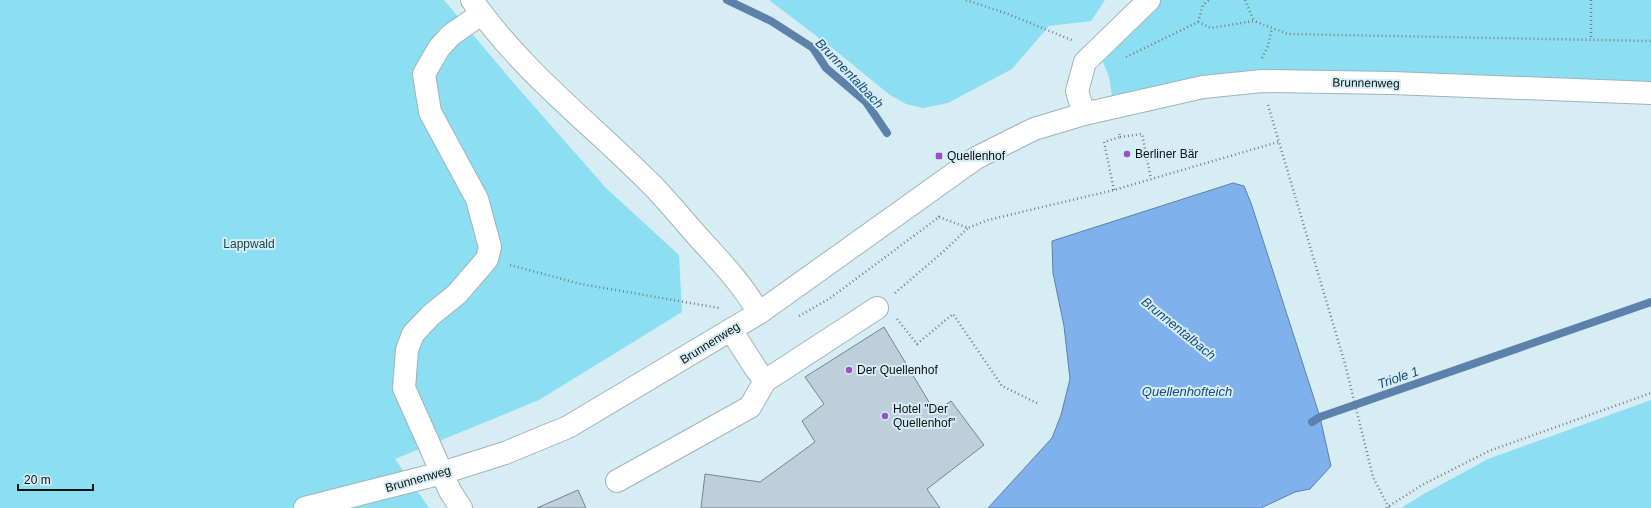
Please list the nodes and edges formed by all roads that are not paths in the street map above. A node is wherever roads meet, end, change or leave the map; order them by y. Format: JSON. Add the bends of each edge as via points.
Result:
{"nodes":[{"id":1,"x":1149,"y":0,"type":"edge"},
{"id":2,"x":476,"y":7,"type":"edge"},
{"id":3,"x":1651,"y":93,"type":"edge"},
{"id":4,"x":1084,"y":114,"type":"junction"},
{"id":5,"x":881,"y":305,"type":"road end"},
{"id":6,"x":759,"y":313,"type":"junction"},
{"id":7,"x":731,"y":330,"type":"junction"},
{"id":8,"x":766,"y":380,"type":"junction"},
{"id":9,"x":442,"y":473,"type":"junction"},
{"id":10,"x":617,"y":481,"type":"dead end"},
{"id":11,"x":305,"y":508,"type":"edge"},
{"id":12,"x":461,"y":508,"type":"edge"}],
"edges":[{"from":1,"to":4,"type":"main road","via":[[1085,62],[1077,91]]},
{"from":2,"to":6,"type":"main road","via":[[565,104],[654,187],[747,291]]},
{"from":2,"to":9,"type":"main road","via":[[438,48],[424,74],[430,112],[477,199],[490,247],[487,258],[457,294],[413,334],[407,350],[404,388]]},
{"from":3,"to":4,"type":"main road","name":"Brunnenweg","via":[[1392,83],[1262,81],[1203,87]]},
{"from":4,"to":6,"type":"main road","name":"Brunnenweg","via":[[1034,129],[976,158]]},
{"from":5,"to":8,"type":"main road"},
{"from":6,"to":7,"type":"main road","name":"Brunnenweg"},
{"from":7,"to":8,"type":"main road"},
{"from":7,"to":9,"type":"main road","name":"Brunnenweg","via":[[568,427],[505,453]]},
{"from":8,"to":10,"type":"main road","via":[[750,407]]},
{"from":9,"to":11,"type":"main road","name":"Brunnenweg"},
{"from":9,"to":12,"type":"main road"}]}
